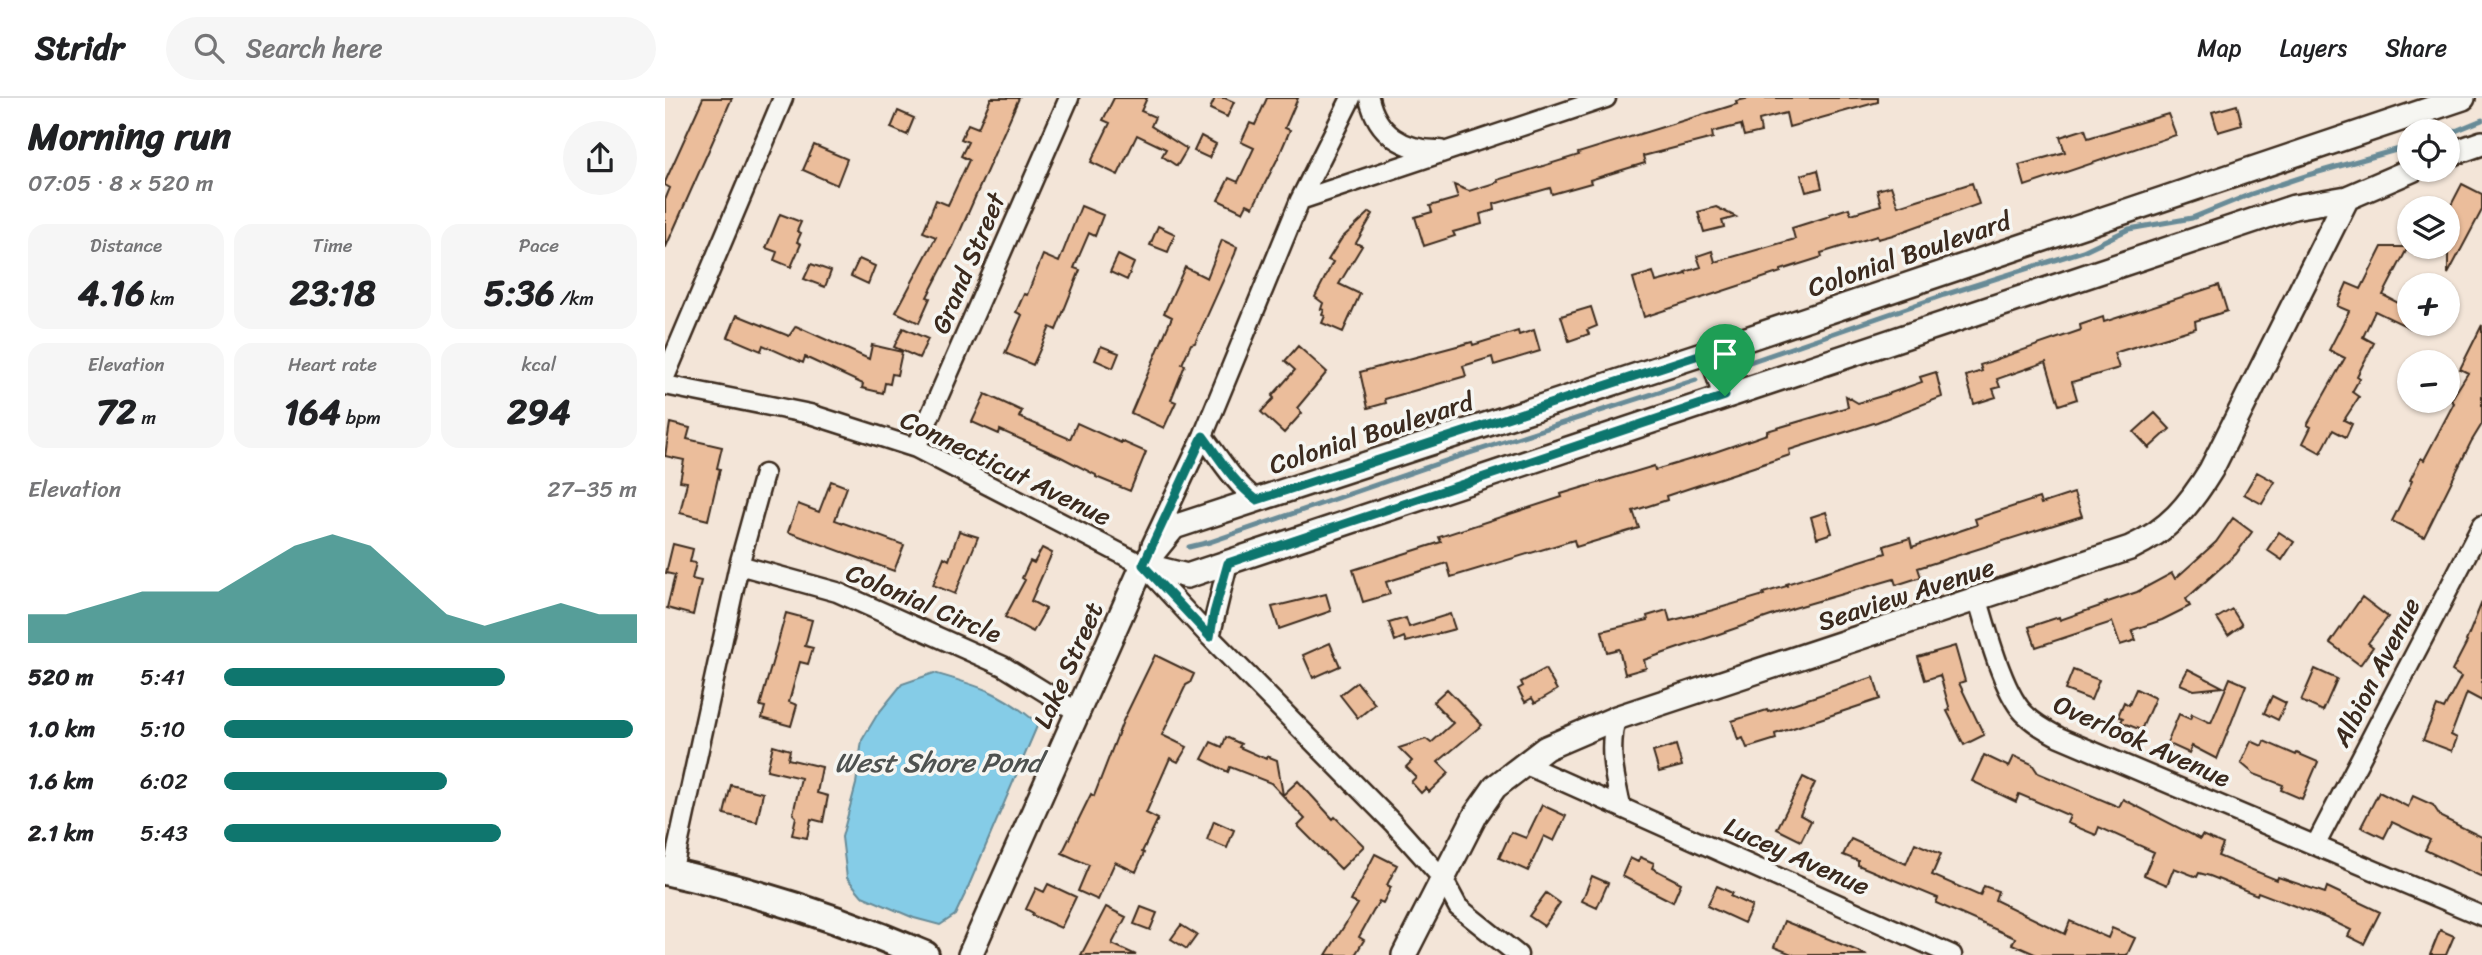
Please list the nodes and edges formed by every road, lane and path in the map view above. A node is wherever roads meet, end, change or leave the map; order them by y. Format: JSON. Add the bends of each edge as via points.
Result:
{"nodes":[{"id":1,"x":783,"y":98,"type":"edge"},
{"id":2,"x":1069,"y":98,"type":"edge"},
{"id":3,"x":1351,"y":98,"type":"edge"},
{"id":4,"x":1369,"y":98,"type":"edge"},
{"id":5,"x":1606,"y":98,"type":"edge"},
{"id":6,"x":2463,"y":98,"type":"edge"},
{"id":7,"x":2482,"y":144,"type":"edge"},
{"id":8,"x":1451,"y":150,"type":"junction"},
{"id":9,"x":2460,"y":151,"type":"edge"},
{"id":10,"x":2397,"y":176,"type":"edge"},
{"id":11,"x":2347,"y":198,"type":"junction"},
{"id":12,"x":1300,"y":200,"type":"junction"},
{"id":13,"x":1711,"y":351,"type":"junction"},
{"id":14,"x":665,"y":377,"type":"edge"},
{"id":15,"x":665,"y":385,"type":"edge"},
{"id":16,"x":1725,"y":396,"type":"junction"},
{"id":17,"x":1203,"y":436,"type":"junction"},
{"id":18,"x":916,"y":448,"type":"junction"},
{"id":19,"x":764,"y":474,"type":"dead end"},
{"id":20,"x":1257,"y":500,"type":"junction"},
{"id":21,"x":2482,"y":525,"type":"edge"},
{"id":22,"x":1228,"y":563,"type":"junction"},
{"id":23,"x":739,"y":565,"type":"junction"},
{"id":24,"x":1143,"y":565,"type":"junction"},
{"id":25,"x":1978,"y":600,"type":"junction"},
{"id":26,"x":1210,"y":637,"type":"junction"},
{"id":27,"x":1079,"y":713,"type":"junction"},
{"id":28,"x":1616,"y":718,"type":"junction"},
{"id":29,"x":1524,"y":764,"type":"junction"},
{"id":30,"x":1621,"y":806,"type":"junction"},
{"id":31,"x":2316,"y":844,"type":"junction"},
{"id":32,"x":669,"y":872,"type":"edge"},
{"id":33,"x":1443,"y":879,"type":"junction"},
{"id":34,"x":2482,"y":916,"type":"edge"},
{"id":35,"x":925,"y":955,"type":"edge"},
{"id":36,"x":970,"y":955,"type":"edge"},
{"id":37,"x":1404,"y":955,"type":"edge"},
{"id":38,"x":1518,"y":955,"type":"edge"},
{"id":39,"x":1952,"y":955,"type":"edge"}],
"edges":[{"from":1,"to":14,"type":"street"},
{"from":2,"to":18,"type":"street","name":"Grand Street"},
{"from":3,"to":12,"type":"street","name":"Lake Street"},
{"from":4,"to":8,"type":"street","via":[[1376,120],[1400,144]]},
{"from":5,"to":8,"type":"street"},
{"from":6,"to":13,"type":"street","name":"Colonial Boulevard"},
{"from":7,"to":9,"type":"street"},
{"from":8,"to":12,"type":"street"},
{"from":10,"to":11,"type":"street"},
{"from":11,"to":16,"type":"street","via":[[2294,206]]},
{"from":11,"to":25,"type":"street","name":"Seaview Avenue","via":[[2194,498],[2163,529],[2130,548]]},
{"from":12,"to":17,"type":"street","name":"Lake Street"},
{"from":13,"to":16,"type":"street"},
{"from":13,"to":20,"type":"street","name":"Colonial Boulevard"},
{"from":15,"to":18,"type":"street","name":"Connecticut Avenue","via":[[810,414]]},
{"from":16,"to":22,"type":"street"},
{"from":17,"to":20,"type":"street","via":[[1231,476]]},
{"from":17,"to":24,"type":"street","name":"Lake Street"},
{"from":18,"to":24,"type":"street","name":"Connecticut Avenue"},
{"from":19,"to":23,"type":"street"},
{"from":20,"to":24,"type":"street","name":"Colonial Boulevard","via":[[1174,527]]},
{"from":21,"to":31,"type":"street","name":"Albion Avenue"},
{"from":22,"to":24,"type":"street","via":[[1187,576]]},
{"from":22,"to":26,"type":"street"},
{"from":23,"to":27,"type":"street","name":"Colonial Circle","via":[[837,592],[1003,666]]},
{"from":23,"to":32,"type":"street"},
{"from":24,"to":26,"type":"street","name":"Connecticut Avenue"},
{"from":24,"to":27,"type":"street","name":"Lake Street"},
{"from":25,"to":28,"type":"street","name":"Seaview Avenue"},
{"from":25,"to":31,"type":"street","name":"Overlook Avenue","via":[[2008,687],[2026,716],[2059,737]]},
{"from":26,"to":33,"type":"street","name":"Connecticut Avenue"},
{"from":27,"to":36,"type":"street","name":"Lake Street"},
{"from":28,"to":29,"type":"street","name":"Seaview Avenue","via":[[1546,748]]},
{"from":28,"to":30,"type":"street","via":[[1612,763]]},
{"from":29,"to":30,"type":"street","name":"Lucey Avenue"},
{"from":29,"to":33,"type":"street","name":"Seaview Avenue","via":[[1495,787]]},
{"from":30,"to":39,"type":"street","name":"Lucey Avenue"},
{"from":31,"to":34,"type":"street","name":"Overlook Avenue"},
{"from":32,"to":35,"type":"main road","via":[[778,901]]},
{"from":33,"to":37,"type":"street","name":"Seaview Avenue"},
{"from":33,"to":38,"type":"street","name":"Connecticut Avenue","via":[[1458,907]]}]}
